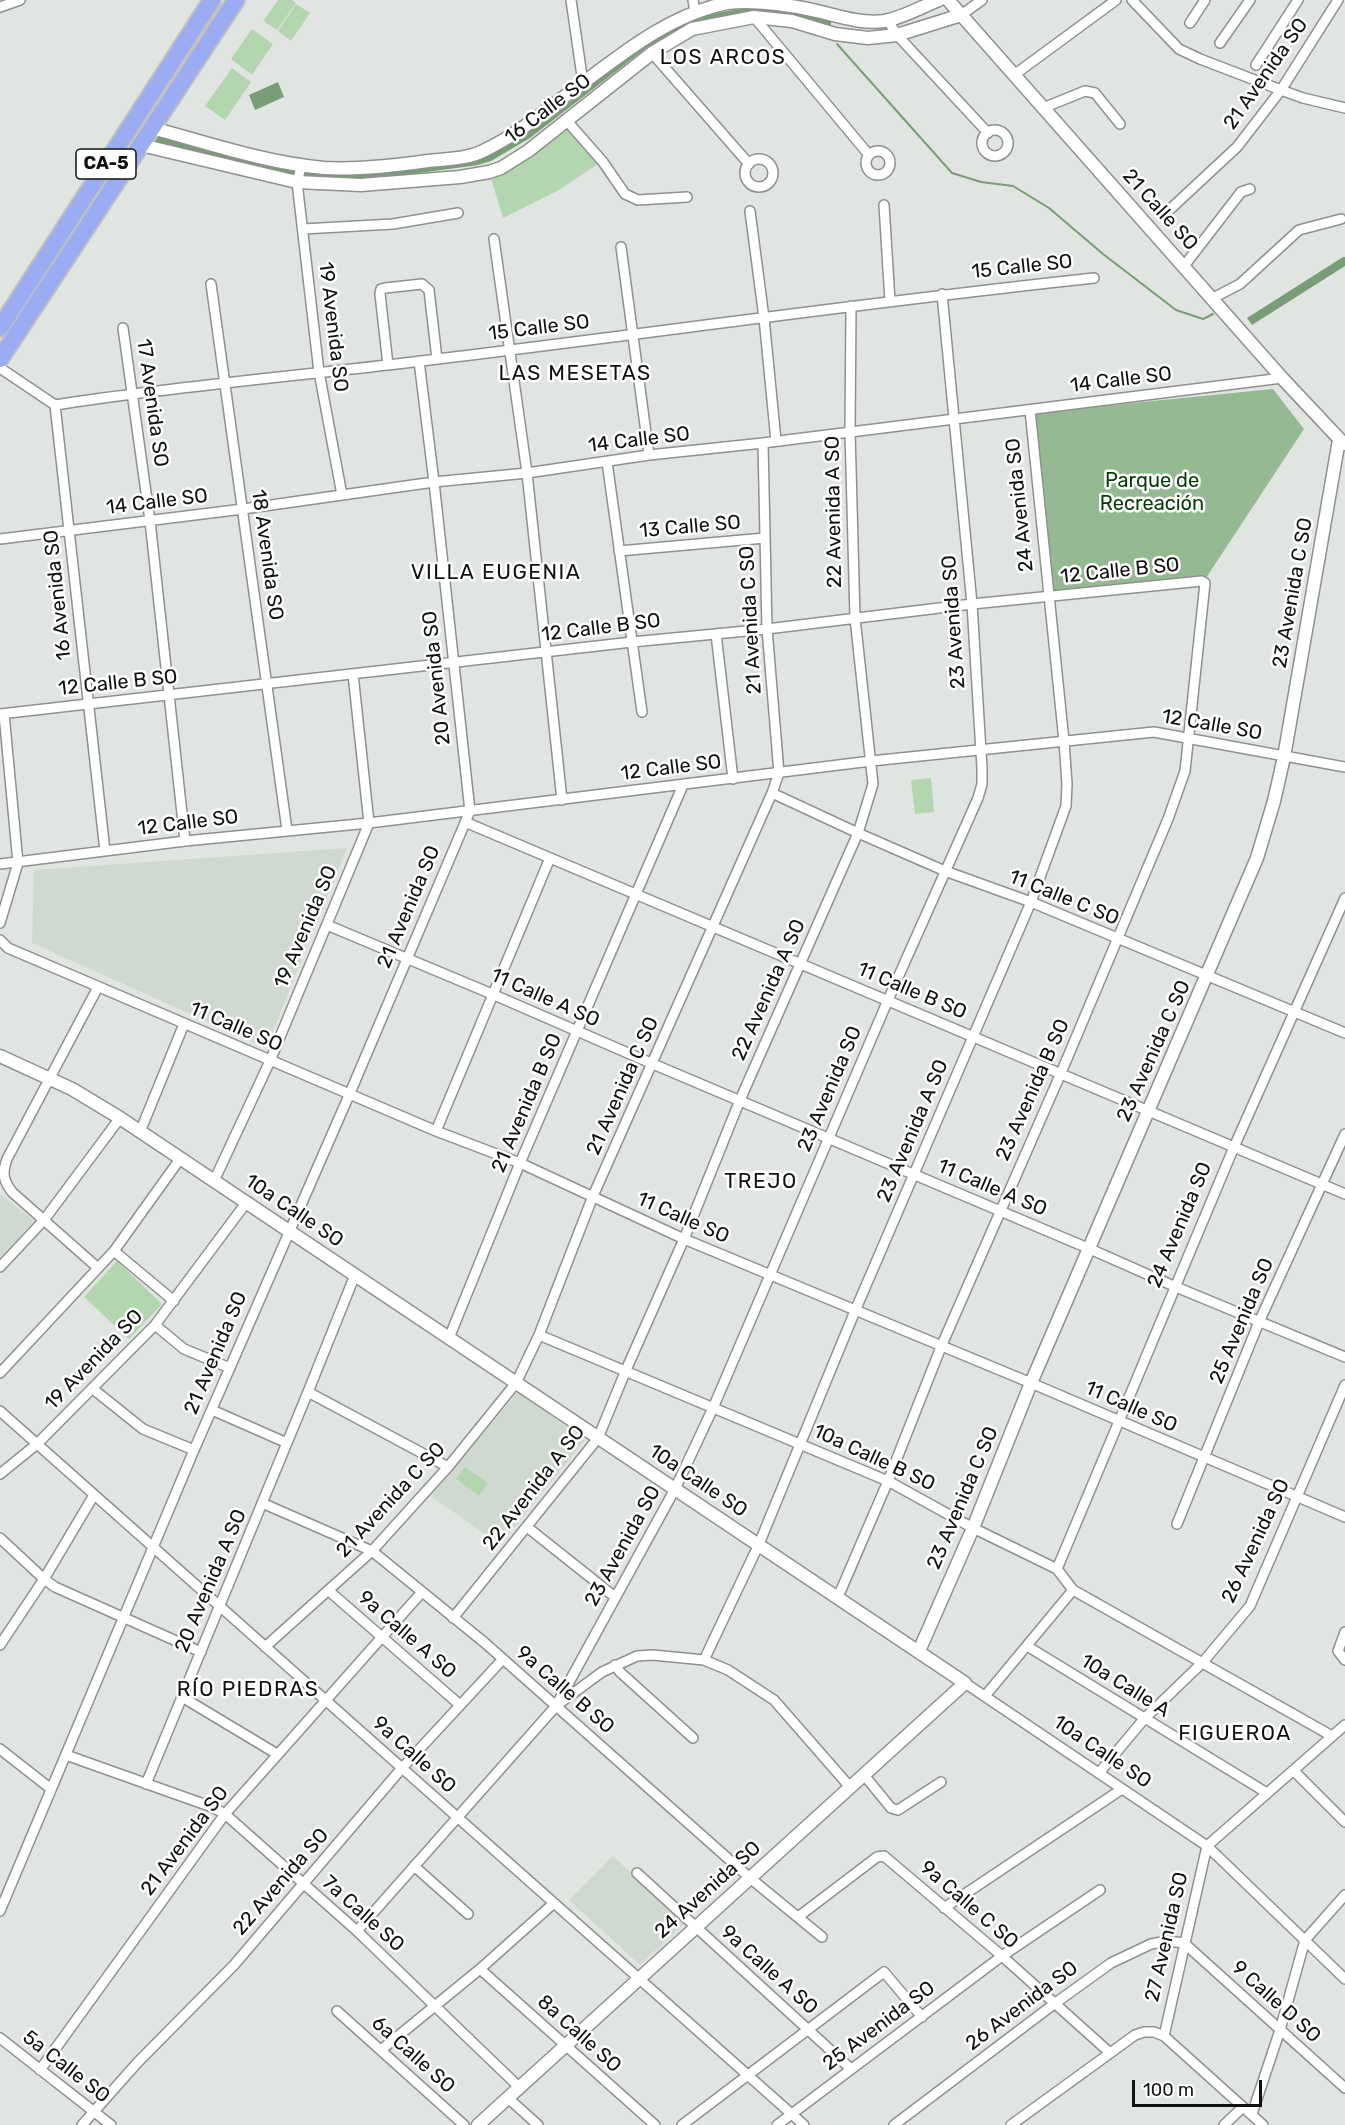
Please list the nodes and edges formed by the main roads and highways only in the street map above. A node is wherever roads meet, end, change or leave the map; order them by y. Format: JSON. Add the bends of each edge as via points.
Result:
{"nodes":[{"id":1,"x":212,"y":0,"type":"edge"},
{"id":2,"x":236,"y":0,"type":"edge"},
{"id":3,"x":148,"y":99,"type":"junction"},
{"id":4,"x":118,"y":145,"type":"junction"},
{"id":5,"x":141,"y":145,"type":"junction"},
{"id":6,"x":112,"y":189,"type":"junction"},
{"id":7,"x":0,"y":328,"type":"edge"},
{"id":8,"x":0,"y":359,"type":"edge"}],
"edges":[{"from":1,"to":3,"type":"highway","number":"CA-5"},
{"from":2,"to":5,"type":"highway","number":"CA-5"},
{"from":3,"to":4,"type":"highway","number":"CA-5"},
{"from":3,"to":5,"type":"highway","via":[[136,130]]},
{"from":4,"to":6,"type":"highway","via":[[126,153]]},
{"from":4,"to":7,"type":"highway","number":"CA-5"},
{"from":5,"to":6,"type":"highway","number":"CA-5"},
{"from":6,"to":8,"type":"highway","number":"CA-5"}]}
